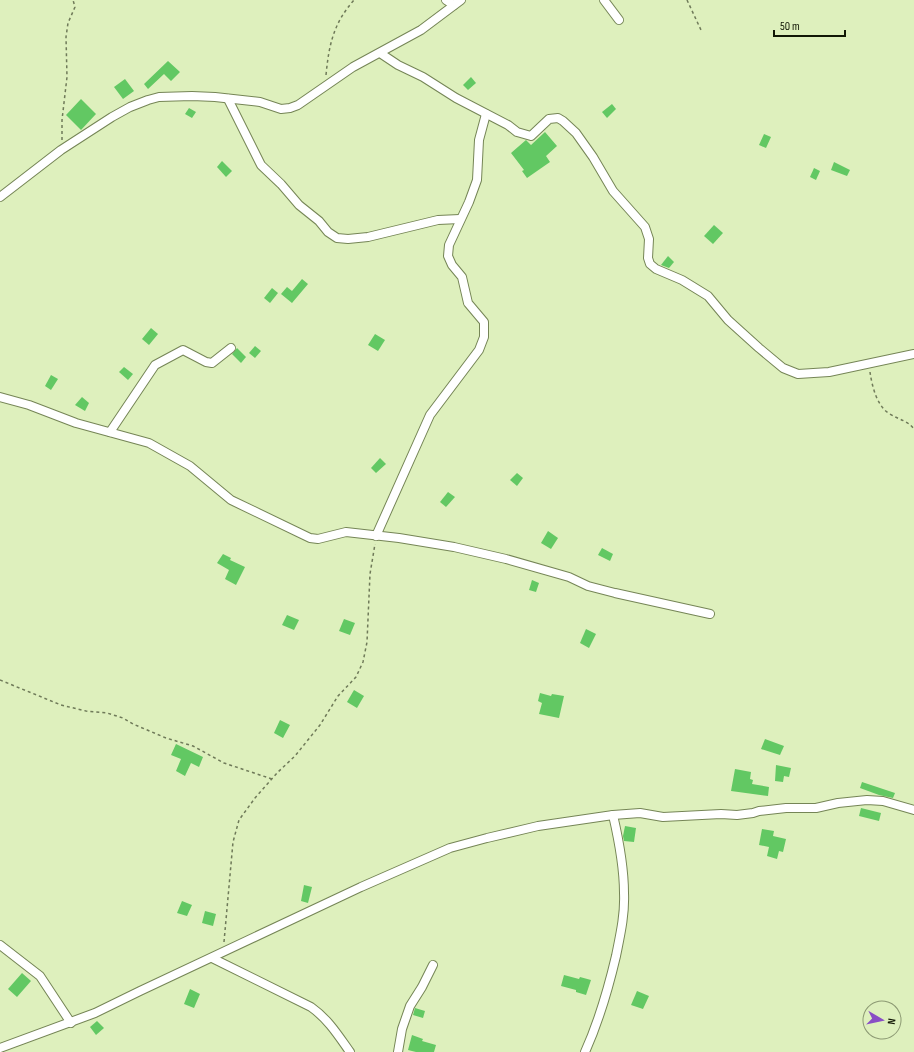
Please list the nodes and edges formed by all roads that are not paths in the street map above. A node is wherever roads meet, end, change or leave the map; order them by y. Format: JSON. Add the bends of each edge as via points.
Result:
{"nodes":[{"id":1,"x":446,"y":0,"type":"edge"},
{"id":2,"x":604,"y":0,"type":"edge"},
{"id":3,"x":458,"y":3,"type":"edge"},
{"id":4,"x":619,"y":20,"type":"dead end"},
{"id":5,"x":380,"y":53,"type":"junction"},
{"id":6,"x":228,"y":99,"type":"junction"},
{"id":7,"x":486,"y":114,"type":"junction"},
{"id":8,"x":0,"y":197,"type":"edge"},
{"id":9,"x":460,"y":219,"type":"junction"},
{"id":10,"x":231,"y":348,"type":"dead end"},
{"id":11,"x":914,"y":354,"type":"edge"},
{"id":12,"x":0,"y":397,"type":"edge"},
{"id":13,"x":110,"y":432,"type":"junction"},
{"id":14,"x":376,"y":536,"type":"junction"},
{"id":15,"x":710,"y":614,"type":"dead end"},
{"id":16,"x":914,"y":810,"type":"edge"},
{"id":17,"x":613,"y":815,"type":"junction"},
{"id":18,"x":0,"y":945,"type":"edge"},
{"id":19,"x":212,"y":958,"type":"junction"},
{"id":20,"x":433,"y":965,"type":"dead end"},
{"id":21,"x":71,"y":1023,"type":"junction"},
{"id":22,"x":0,"y":1048,"type":"edge"},
{"id":23,"x":350,"y":1052,"type":"edge"},
{"id":24,"x":398,"y":1052,"type":"edge"},
{"id":25,"x":585,"y":1052,"type":"edge"}],
"edges":[{"from":1,"to":3,"type":"street"},
{"from":2,"to":4,"type":"street"},
{"from":3,"to":5,"type":"street","via":[[421,30]]},
{"from":5,"to":6,"type":"street","via":[[353,67],[308,99],[290,108],[281,109],[260,102]]},
{"from":5,"to":7,"type":"street"},
{"from":6,"to":8,"type":"street","via":[[192,96],[148,100],[112,117],[61,150]]},
{"from":6,"to":9,"type":"street","via":[[261,165],[298,205],[337,238],[368,237],[438,220]]},
{"from":7,"to":9,"type":"street","via":[[479,140],[477,180]]},
{"from":7,"to":11,"type":"street","via":[[516,132],[529,136],[549,119],[558,118],[563,121],[585,145],[613,191],[645,227],[649,239],[650,264],[656,270],[682,280],[708,296],[728,320],[783,368],[798,374],[829,372]]},
{"from":9,"to":14,"type":"street","via":[[449,245],[448,256],[462,277],[468,303],[484,322],[484,336],[479,350],[430,415]]},
{"from":10,"to":13,"type":"street","via":[[212,363],[183,350],[155,365]]},
{"from":12,"to":13,"type":"street"},
{"from":13,"to":14,"type":"street","via":[[149,443],[190,466],[231,500],[310,538],[346,532]]},
{"from":14,"to":15,"type":"street","via":[[454,547],[506,559],[569,577],[588,586]]},
{"from":16,"to":17,"type":"street","via":[[883,801],[867,800],[816,808],[786,808],[737,815]]},
{"from":17,"to":19,"type":"street","via":[[538,826],[450,848]]},
{"from":17,"to":25,"type":"street","via":[[621,852],[624,910],[606,996]]},
{"from":18,"to":21,"type":"street","via":[[40,976]]},
{"from":19,"to":21,"type":"street"},
{"from":19,"to":23,"type":"street","via":[[311,1006],[334,1029]]},
{"from":20,"to":24,"type":"street","via":[[410,1006]]},
{"from":21,"to":22,"type":"street"}]}
